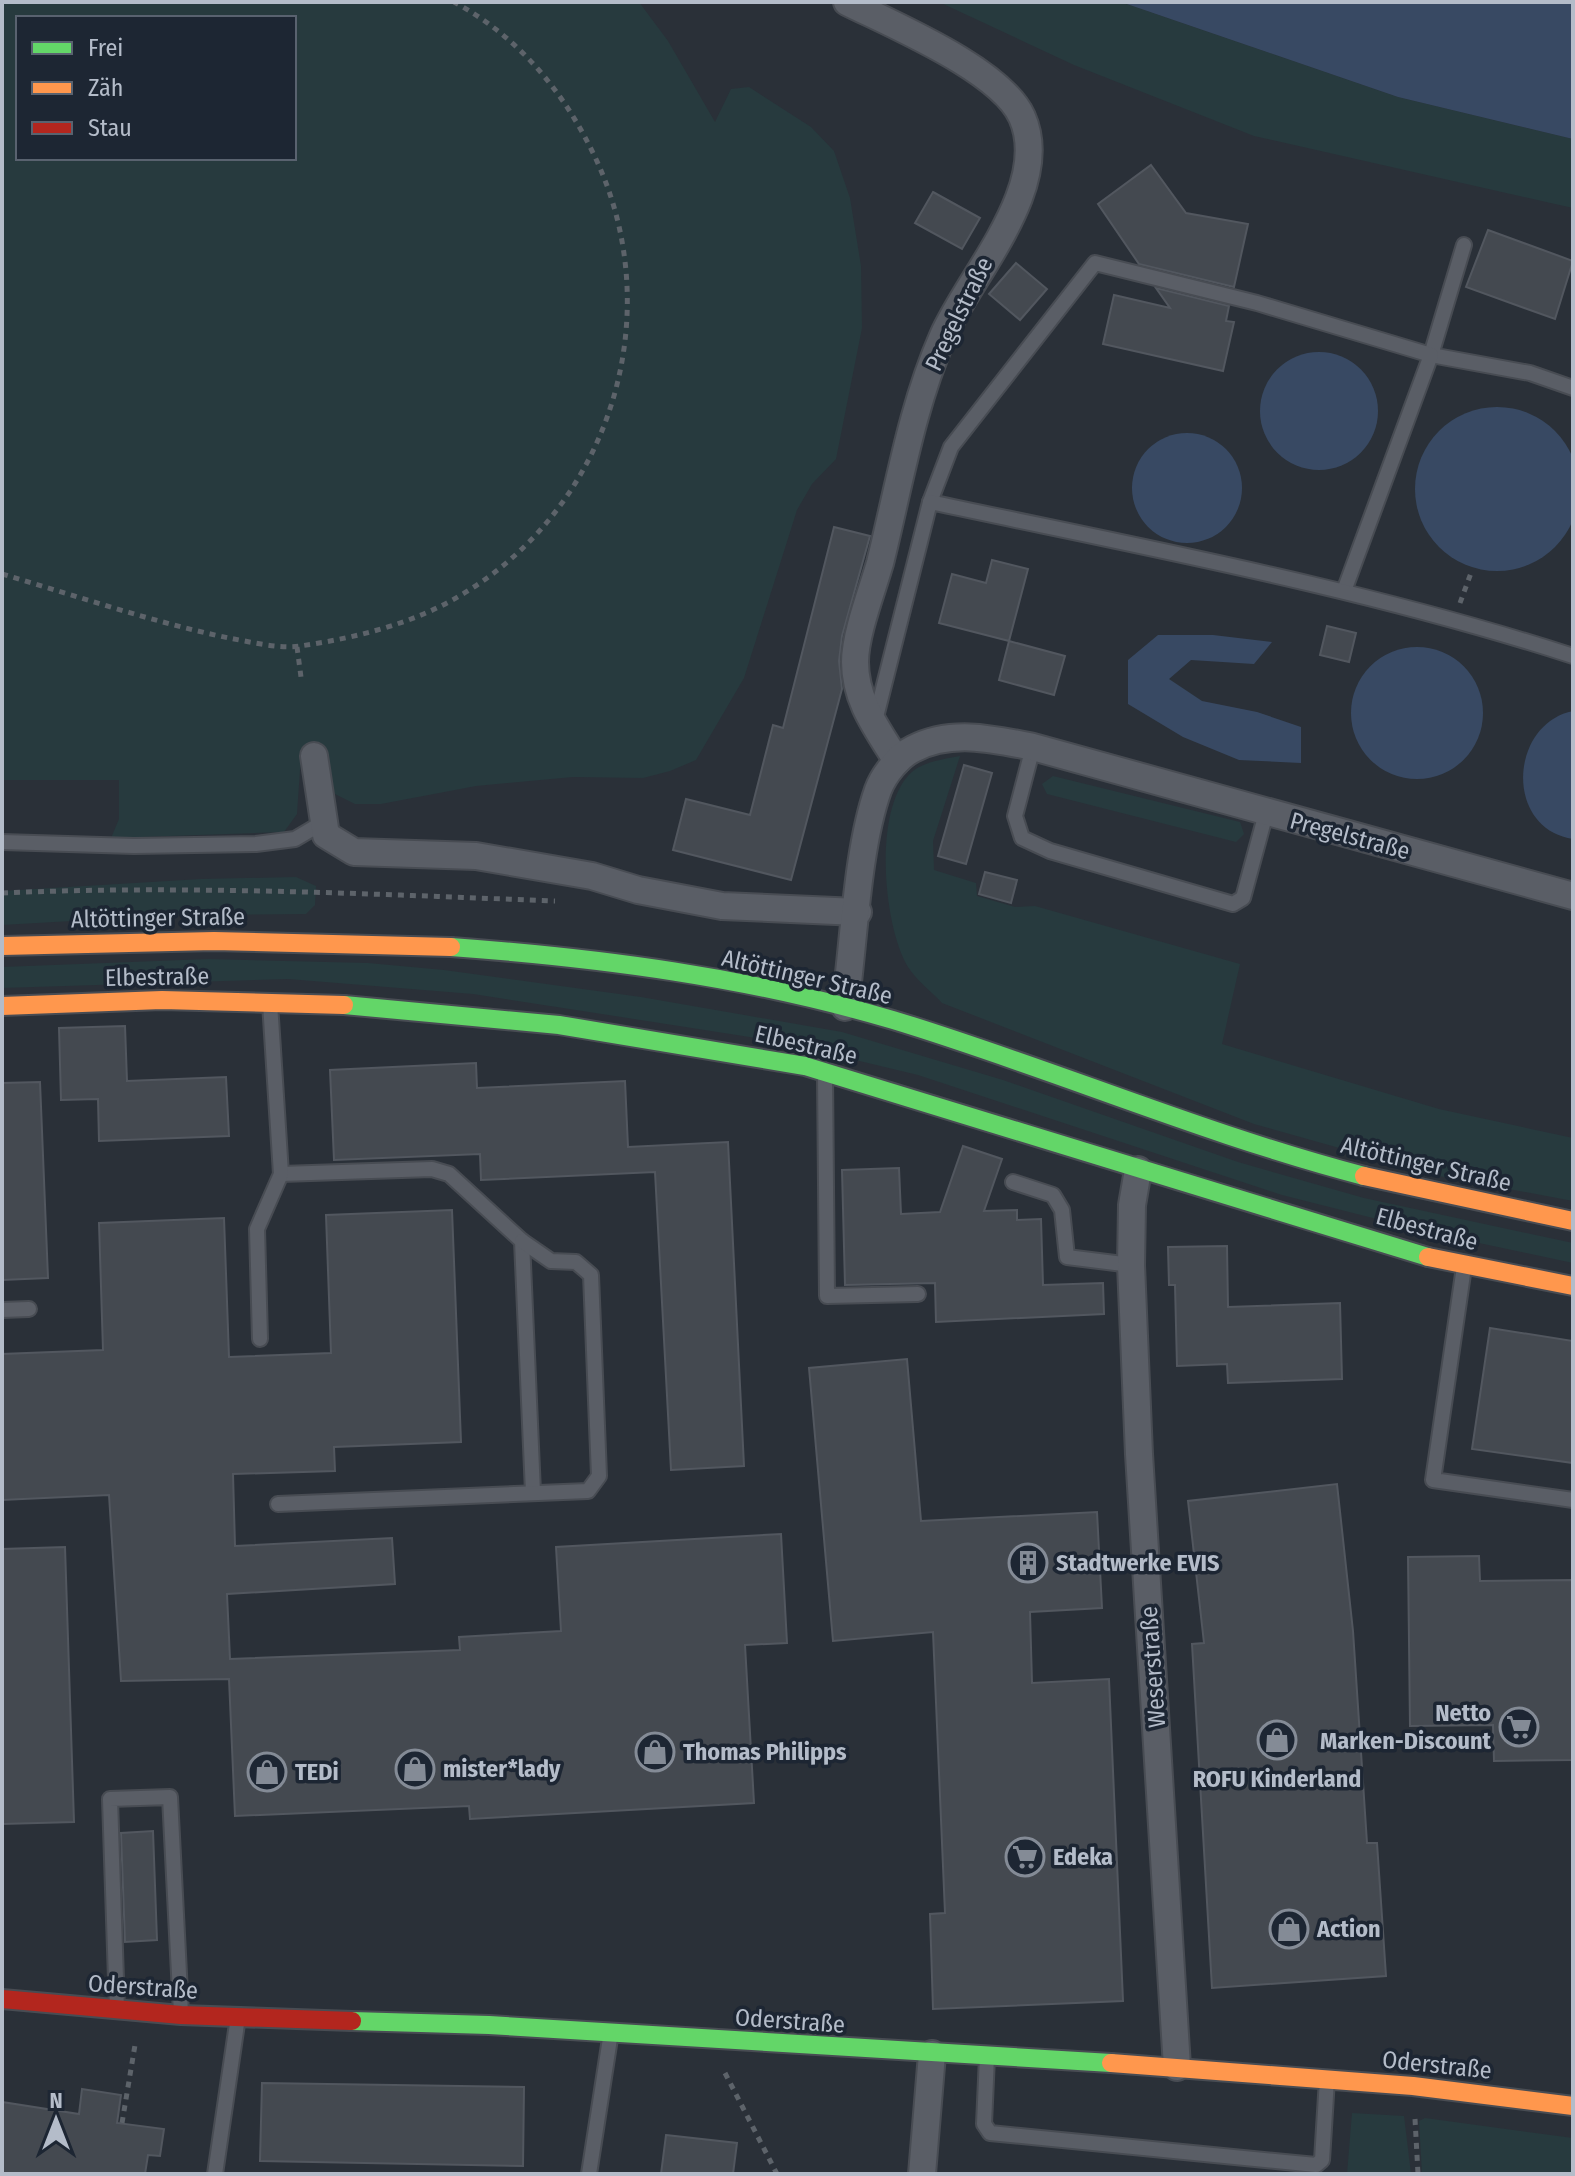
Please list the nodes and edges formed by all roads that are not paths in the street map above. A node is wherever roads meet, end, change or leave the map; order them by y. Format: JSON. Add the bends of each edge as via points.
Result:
{"nodes":[{"id":1,"x":847,"y":2,"type":"edge"},
{"id":2,"x":1464,"y":245,"type":"dead end"},
{"id":3,"x":1431,"y":355,"type":"junction"},
{"id":4,"x":1573,"y":388,"type":"edge"},
{"id":5,"x":930,"y":502,"type":"junction"},
{"id":6,"x":1344,"y":591,"type":"junction"},
{"id":7,"x":1573,"y":656,"type":"edge"},
{"id":8,"x":875,"y":724,"type":"junction"},
{"id":9,"x":1033,"y":747,"type":"junction"},
{"id":10,"x":314,"y":756,"type":"dead end"},
{"id":11,"x":897,"y":761,"type":"junction"},
{"id":12,"x":1266,"y":813,"type":"junction"},
{"id":13,"x":322,"y":823,"type":"junction"},
{"id":14,"x":2,"y":842,"type":"edge"},
{"id":15,"x":1573,"y":896,"type":"edge"},
{"id":16,"x":858,"y":912,"type":"junction"},
{"id":17,"x":2,"y":946,"type":"edge"},
{"id":18,"x":270,"y":999,"type":"junction"},
{"id":19,"x":2,"y":1006,"type":"edge"},
{"id":20,"x":845,"y":1007,"type":"junction"},
{"id":21,"x":825,"y":1071,"type":"junction"},
{"id":22,"x":1138,"y":1170,"type":"junction"},
{"id":23,"x":281,"y":1174,"type":"junction"},
{"id":24,"x":1013,"y":1182,"type":"dead end"},
{"id":25,"x":1573,"y":1221,"type":"edge"},
{"id":26,"x":522,"y":1241,"type":"junction"},
{"id":27,"x":1131,"y":1265,"type":"junction"},
{"id":28,"x":1464,"y":1266,"type":"junction"},
{"id":29,"x":1573,"y":1286,"type":"edge"},
{"id":30,"x":918,"y":1294,"type":"dead end"},
{"id":31,"x":29,"y":1309,"type":"dead end"},
{"id":32,"x":2,"y":1310,"type":"edge"},
{"id":33,"x":260,"y":1339,"type":"dead end"},
{"id":34,"x":533,"y":1492,"type":"junction"},
{"id":35,"x":1573,"y":1500,"type":"edge"},
{"id":36,"x":278,"y":1504,"type":"dead end"},
{"id":37,"x":2,"y":1999,"type":"edge"},
{"id":38,"x":117,"y":2010,"type":"junction"},
{"id":39,"x":181,"y":2015,"type":"junction"},
{"id":40,"x":238,"y":2017,"type":"junction"},
{"id":41,"x":611,"y":2032,"type":"junction"},
{"id":42,"x":932,"y":2054,"type":"junction"},
{"id":43,"x":987,"y":2057,"type":"junction"},
{"id":44,"x":1177,"y":2067,"type":"junction"},
{"id":45,"x":1327,"y":2079,"type":"junction"},
{"id":46,"x":1573,"y":2106,"type":"edge"},
{"id":47,"x":215,"y":2174,"type":"edge"},
{"id":48,"x":589,"y":2174,"type":"edge"},
{"id":49,"x":922,"y":2174,"type":"edge"}],
"edges":[{"from":1,"to":8,"type":"street","name":"Pregelstraße","via":[[957,59],[1003,91],[1022,116],[1029,147],[1027,178],[944,334],[910,429],[855,660],[862,704]]},
{"from":2,"to":3,"type":"lane"},
{"from":3,"to":4,"type":"lane","via":[[1530,373]]},
{"from":3,"to":5,"type":"lane","via":[[1257,303],[1095,263],[951,447]]},
{"from":3,"to":6,"type":"lane"},
{"from":5,"to":6,"type":"lane"},
{"from":5,"to":8,"type":"lane"},
{"from":6,"to":7,"type":"lane","via":[[1454,618]]},
{"from":8,"to":11,"type":"street","name":"Pregelstraße"},
{"from":9,"to":11,"type":"street","name":"Pregelstraße","via":[[951,737],[913,749]]},
{"from":9,"to":12,"type":"street","name":"Pregelstraße"},
{"from":9,"to":12,"type":"lane","via":[[1015,816],[1022,838],[1050,851],[1233,904],[1243,898]]},
{"from":10,"to":13,"type":"street"},
{"from":11,"to":16,"type":"street","via":[[879,787]]},
{"from":12,"to":15,"type":"street","name":"Pregelstraße"},
{"from":13,"to":14,"type":"lane","via":[[295,839],[256,844]]},
{"from":13,"to":16,"type":"street","via":[[326,835],[354,852],[476,856],[722,906]]},
{"from":16,"to":20,"type":"street"},
{"from":17,"to":20,"type":"street","name":"Altöttinger Straße","via":[[143,941],[421,944],[627,964]]},
{"from":18,"to":19,"type":"street","name":"Elbestraße"},
{"from":18,"to":21,"type":"street","name":"Elbestraße","via":[[422,1007],[542,1021]]},
{"from":18,"to":23,"type":"lane"},
{"from":20,"to":25,"type":"street","name":"Altöttinger Straße","via":[[1358,1174]]},
{"from":21,"to":22,"type":"street","name":"Elbestraße"},
{"from":21,"to":30,"type":"lane","via":[[827,1296]]},
{"from":22,"to":27,"type":"street","name":"Weserstraße"},
{"from":22,"to":28,"type":"street","name":"Elbestraße"},
{"from":23,"to":26,"type":"lane","via":[[432,1169],[449,1174]]},
{"from":23,"to":33,"type":"lane","via":[[257,1229]]},
{"from":24,"to":27,"type":"lane","via":[[1053,1195],[1062,1210],[1067,1257]]},
{"from":26,"to":34,"type":"lane"},
{"from":26,"to":34,"type":"lane","via":[[551,1261],[576,1262],[591,1275],[599,1476],[588,1491]]},
{"from":27,"to":44,"type":"street","name":"Weserstraße"},
{"from":28,"to":29,"type":"street","name":"Elbestraße"},
{"from":28,"to":35,"type":"lane","via":[[1433,1480]]},
{"from":31,"to":32,"type":"lane"},
{"from":34,"to":36,"type":"lane"},
{"from":37,"to":38,"type":"street","name":"Oderstraße"},
{"from":38,"to":39,"type":"street","name":"Oderstraße"},
{"from":38,"to":39,"type":"lane","via":[[110,1799],[170,1797]]},
{"from":39,"to":40,"type":"street","name":"Oderstraße"},
{"from":40,"to":41,"type":"street","name":"Oderstraße"},
{"from":40,"to":47,"type":"lane"},
{"from":41,"to":42,"type":"street","name":"Oderstraße"},
{"from":41,"to":48,"type":"lane"},
{"from":42,"to":43,"type":"street","name":"Oderstraße"},
{"from":42,"to":49,"type":"street"},
{"from":43,"to":44,"type":"street","name":"Oderstraße"},
{"from":43,"to":45,"type":"lane","via":[[984,2124],[990,2133],[1316,2165],[1322,2160]]},
{"from":44,"to":45,"type":"street","name":"Oderstraße"},
{"from":45,"to":46,"type":"street","name":"Oderstraße"}]}
